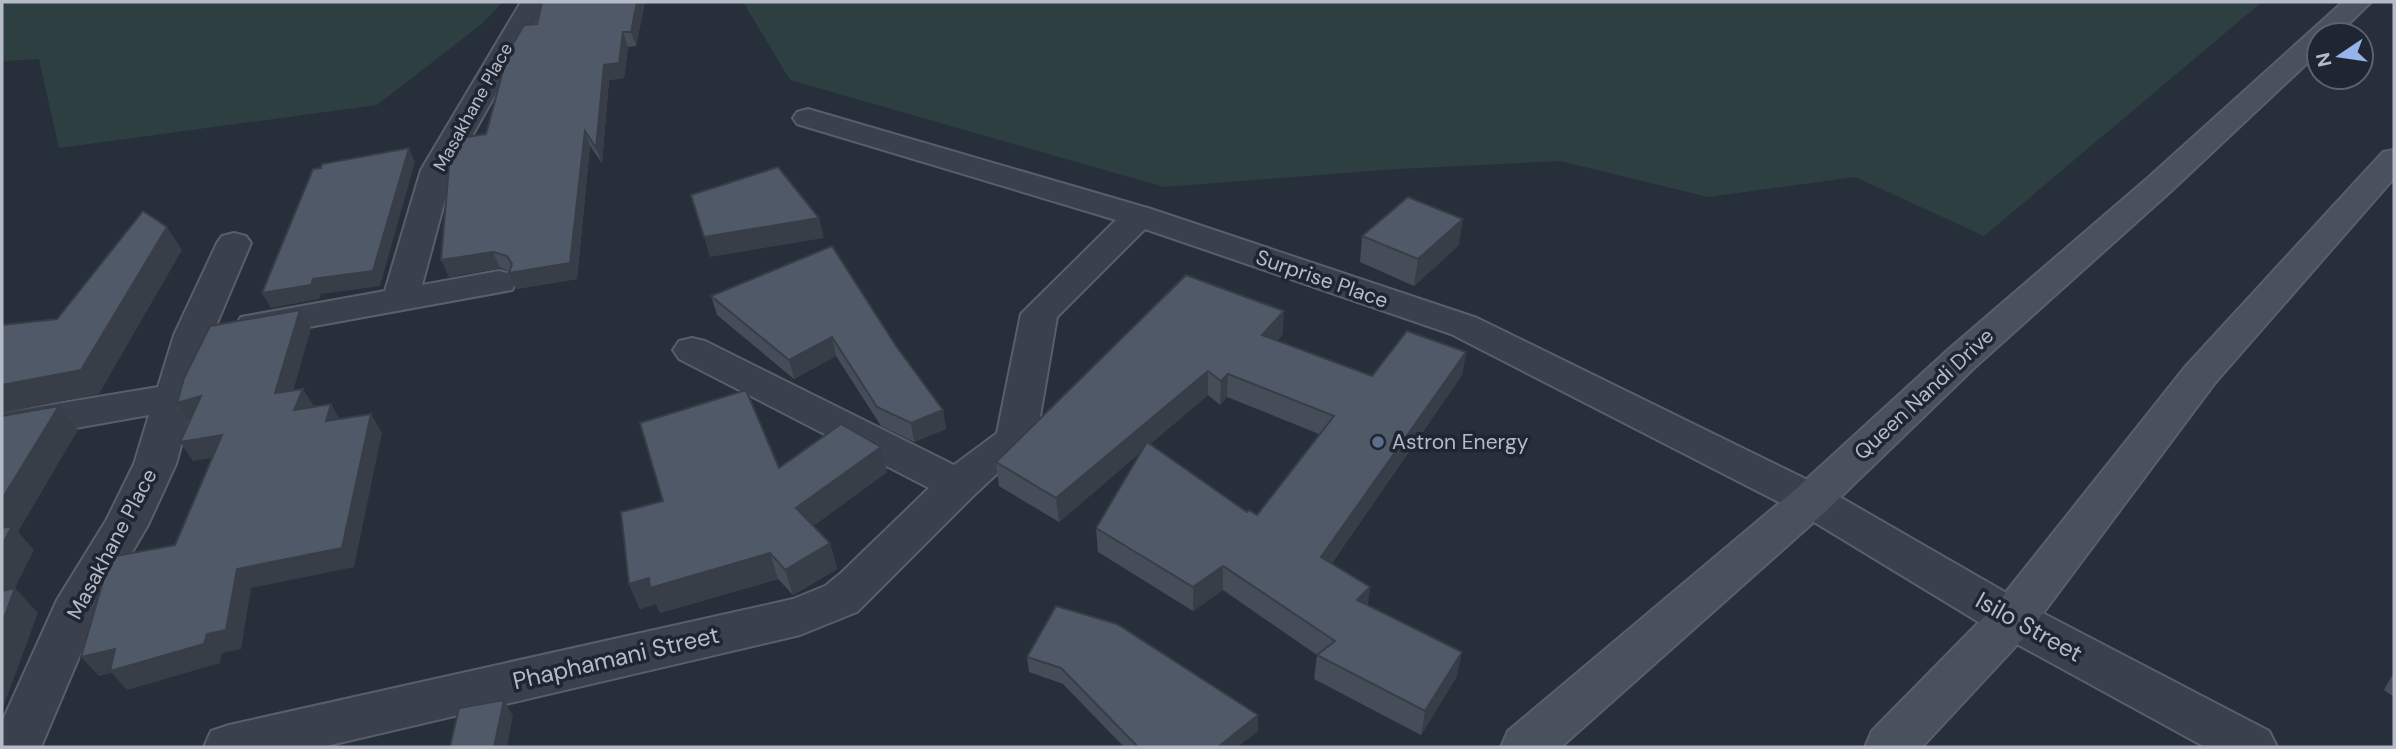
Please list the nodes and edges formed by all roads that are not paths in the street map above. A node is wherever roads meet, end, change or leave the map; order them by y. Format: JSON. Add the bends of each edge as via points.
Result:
{"nodes":[{"id":1,"x":534,"y":2,"type":"edge"},
{"id":2,"x":2358,"y":2,"type":"edge"},
{"id":3,"x":2337,"y":21,"type":"edge"},
{"id":4,"x":2305,"y":50,"type":"edge"},
{"id":5,"x":808,"y":118,"type":"dead end"},
{"id":6,"x":2394,"y":159,"type":"edge"},
{"id":7,"x":1139,"y":216,"type":"junction"},
{"id":8,"x":234,"y":243,"type":"dead end"},
{"id":9,"x":499,"y":282,"type":"dead end"},
{"id":10,"x":401,"y":298,"type":"junction"},
{"id":11,"x":193,"y":335,"type":"junction"},
{"id":12,"x":692,"y":350,"type":"dead end"},
{"id":13,"x":173,"y":398,"type":"junction"},
{"id":14,"x":2,"y":427,"type":"edge"},
{"id":15,"x":958,"y":485,"type":"junction"},
{"id":16,"x":1811,"y":500,"type":"junction"},
{"id":17,"x":2012,"y":619,"type":"junction"},
{"id":18,"x":16,"y":747,"type":"edge"},
{"id":19,"x":229,"y":747,"type":"edge"},
{"id":20,"x":1525,"y":747,"type":"edge"},
{"id":21,"x":1890,"y":747,"type":"edge"},
{"id":22,"x":2251,"y":747,"type":"edge"}],
"edges":[{"from":1,"to":10,"type":"street","name":"Masakhane Place","via":[[438,170]]},
{"from":2,"to":3,"type":"main road","name":"Queen Nandi Drive"},
{"from":4,"to":16,"type":"main road","name":"Queen Nandi Drive"},
{"from":5,"to":7,"type":"street","name":"Surprise Place"},
{"from":6,"to":17,"type":"main road","via":[[2200,374]]},
{"from":7,"to":15,"type":"street","name":"Phaphamani Street","via":[[1039,314],[1016,440]]},
{"from":7,"to":16,"type":"street","name":"Surprise Place","via":[[1464,326]]},
{"from":8,"to":11,"type":"street","name":"Masakhane Place"},
{"from":9,"to":10,"type":"street"},
{"from":10,"to":11,"type":"street"},
{"from":11,"to":13,"type":"street","name":"Masakhane Place"},
{"from":12,"to":15,"type":"street"},
{"from":13,"to":14,"type":"street"},
{"from":13,"to":18,"type":"street","name":"Masakhane Place","via":[[149,476],[126,525],[80,600]]},
{"from":15,"to":19,"type":"street","name":"Phaphamani Street","via":[[857,586],[841,599],[800,616]]},
{"from":16,"to":17,"type":"street","name":"Isilo Street"},
{"from":16,"to":20,"type":"main road","name":"Queen Nandi Drive"},
{"from":17,"to":21,"type":"main road"},
{"from":17,"to":22,"type":"street","name":"Isilo Street"}]}
